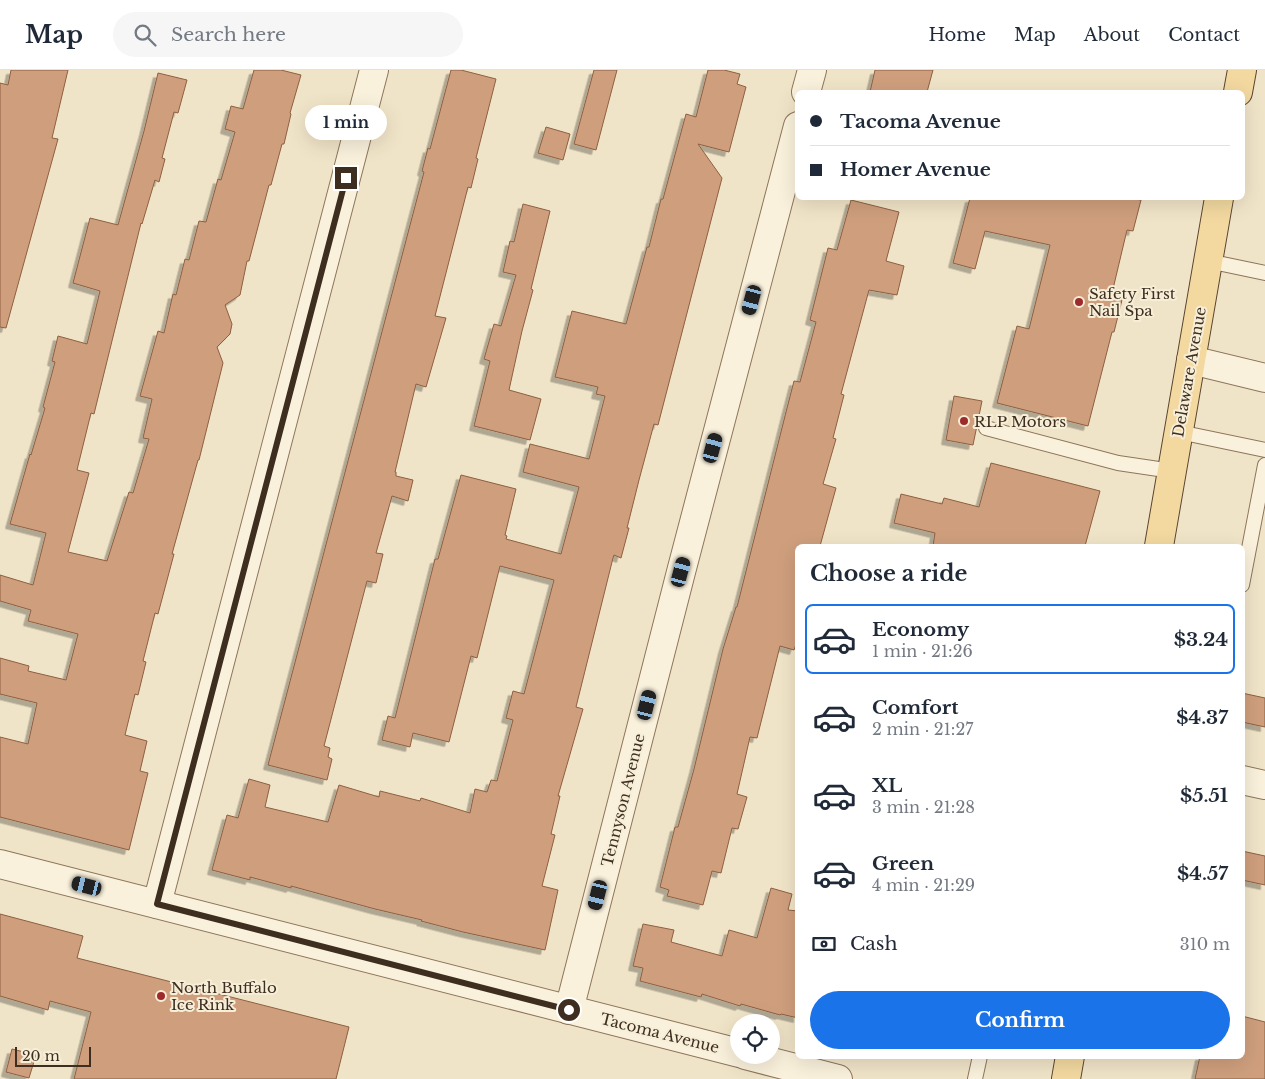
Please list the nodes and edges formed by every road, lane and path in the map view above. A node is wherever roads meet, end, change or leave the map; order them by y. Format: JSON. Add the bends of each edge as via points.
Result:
{"nodes":[{"id":1,"x":374,"y":70,"type":"edge"},
{"id":2,"x":812,"y":70,"type":"edge"},
{"id":3,"x":1242,"y":70,"type":"edge"},
{"id":4,"x":807,"y":90,"type":"edge"},
{"id":5,"x":1238,"y":90,"type":"edge"},
{"id":6,"x":795,"y":137,"type":"edge"},
{"id":7,"x":1220,"y":200,"type":"edge"},
{"id":8,"x":1208,"y":261,"type":"junction"},
{"id":9,"x":1265,"y":273,"type":"edge"},
{"id":10,"x":1191,"y":360,"type":"junction"},
{"id":11,"x":1265,"y":378,"type":"edge"},
{"id":12,"x":986,"y":428,"type":"dead end"},
{"id":13,"x":1179,"y":432,"type":"junction"},
{"id":14,"x":1265,"y":450,"type":"edge"},
{"id":15,"x":1265,"y":465,"type":"edge"},
{"id":16,"x":1172,"y":471,"type":"junction"},
{"id":17,"x":1159,"y":544,"type":"edge"},
{"id":18,"x":1245,"y":569,"type":"edge"},
{"id":19,"x":1245,"y":781,"type":"edge"},
{"id":20,"x":1265,"y":785,"type":"edge"},
{"id":21,"x":0,"y":864,"type":"edge"},
{"id":22,"x":157,"y":904,"type":"junction"},
{"id":23,"x":569,"y":1010,"type":"junction"},
{"id":24,"x":730,"y":1051,"type":"edge"},
{"id":25,"x":979,"y":1059,"type":"edge"},
{"id":26,"x":1069,"y":1059,"type":"edge"},
{"id":27,"x":780,"y":1064,"type":"edge"},
{"id":28,"x":838,"y":1079,"type":"edge"},
{"id":29,"x":975,"y":1079,"type":"edge"},
{"id":30,"x":1066,"y":1079,"type":"edge"}],
"edges":[{"from":1,"to":22,"type":"street"},
{"from":2,"to":4,"type":"street"},
{"from":3,"to":5,"type":"main road"},
{"from":6,"to":23,"type":"street","name":"Tennyson Avenue"},
{"from":7,"to":8,"type":"main road","name":"Delaware Avenue"},
{"from":8,"to":9,"type":"lane"},
{"from":8,"to":10,"type":"main road","name":"Delaware Avenue"},
{"from":10,"to":11,"type":"street"},
{"from":10,"to":13,"type":"main road","name":"Delaware Avenue"},
{"from":12,"to":16,"type":"lane","via":[[1118,463]]},
{"from":13,"to":14,"type":"lane"},
{"from":13,"to":16,"type":"main road","name":"Delaware Avenue"},
{"from":15,"to":18,"type":"lane"},
{"from":16,"to":17,"type":"main road","name":"Delaware Avenue"},
{"from":19,"to":20,"type":"street"},
{"from":21,"to":22,"type":"street","name":"Tacoma Avenue"},
{"from":22,"to":23,"type":"street","name":"Tacoma Avenue"},
{"from":23,"to":24,"type":"street","name":"Tacoma Avenue"},
{"from":25,"to":29,"type":"lane"},
{"from":26,"to":30,"type":"main road"},
{"from":27,"to":28,"type":"street"}]}
